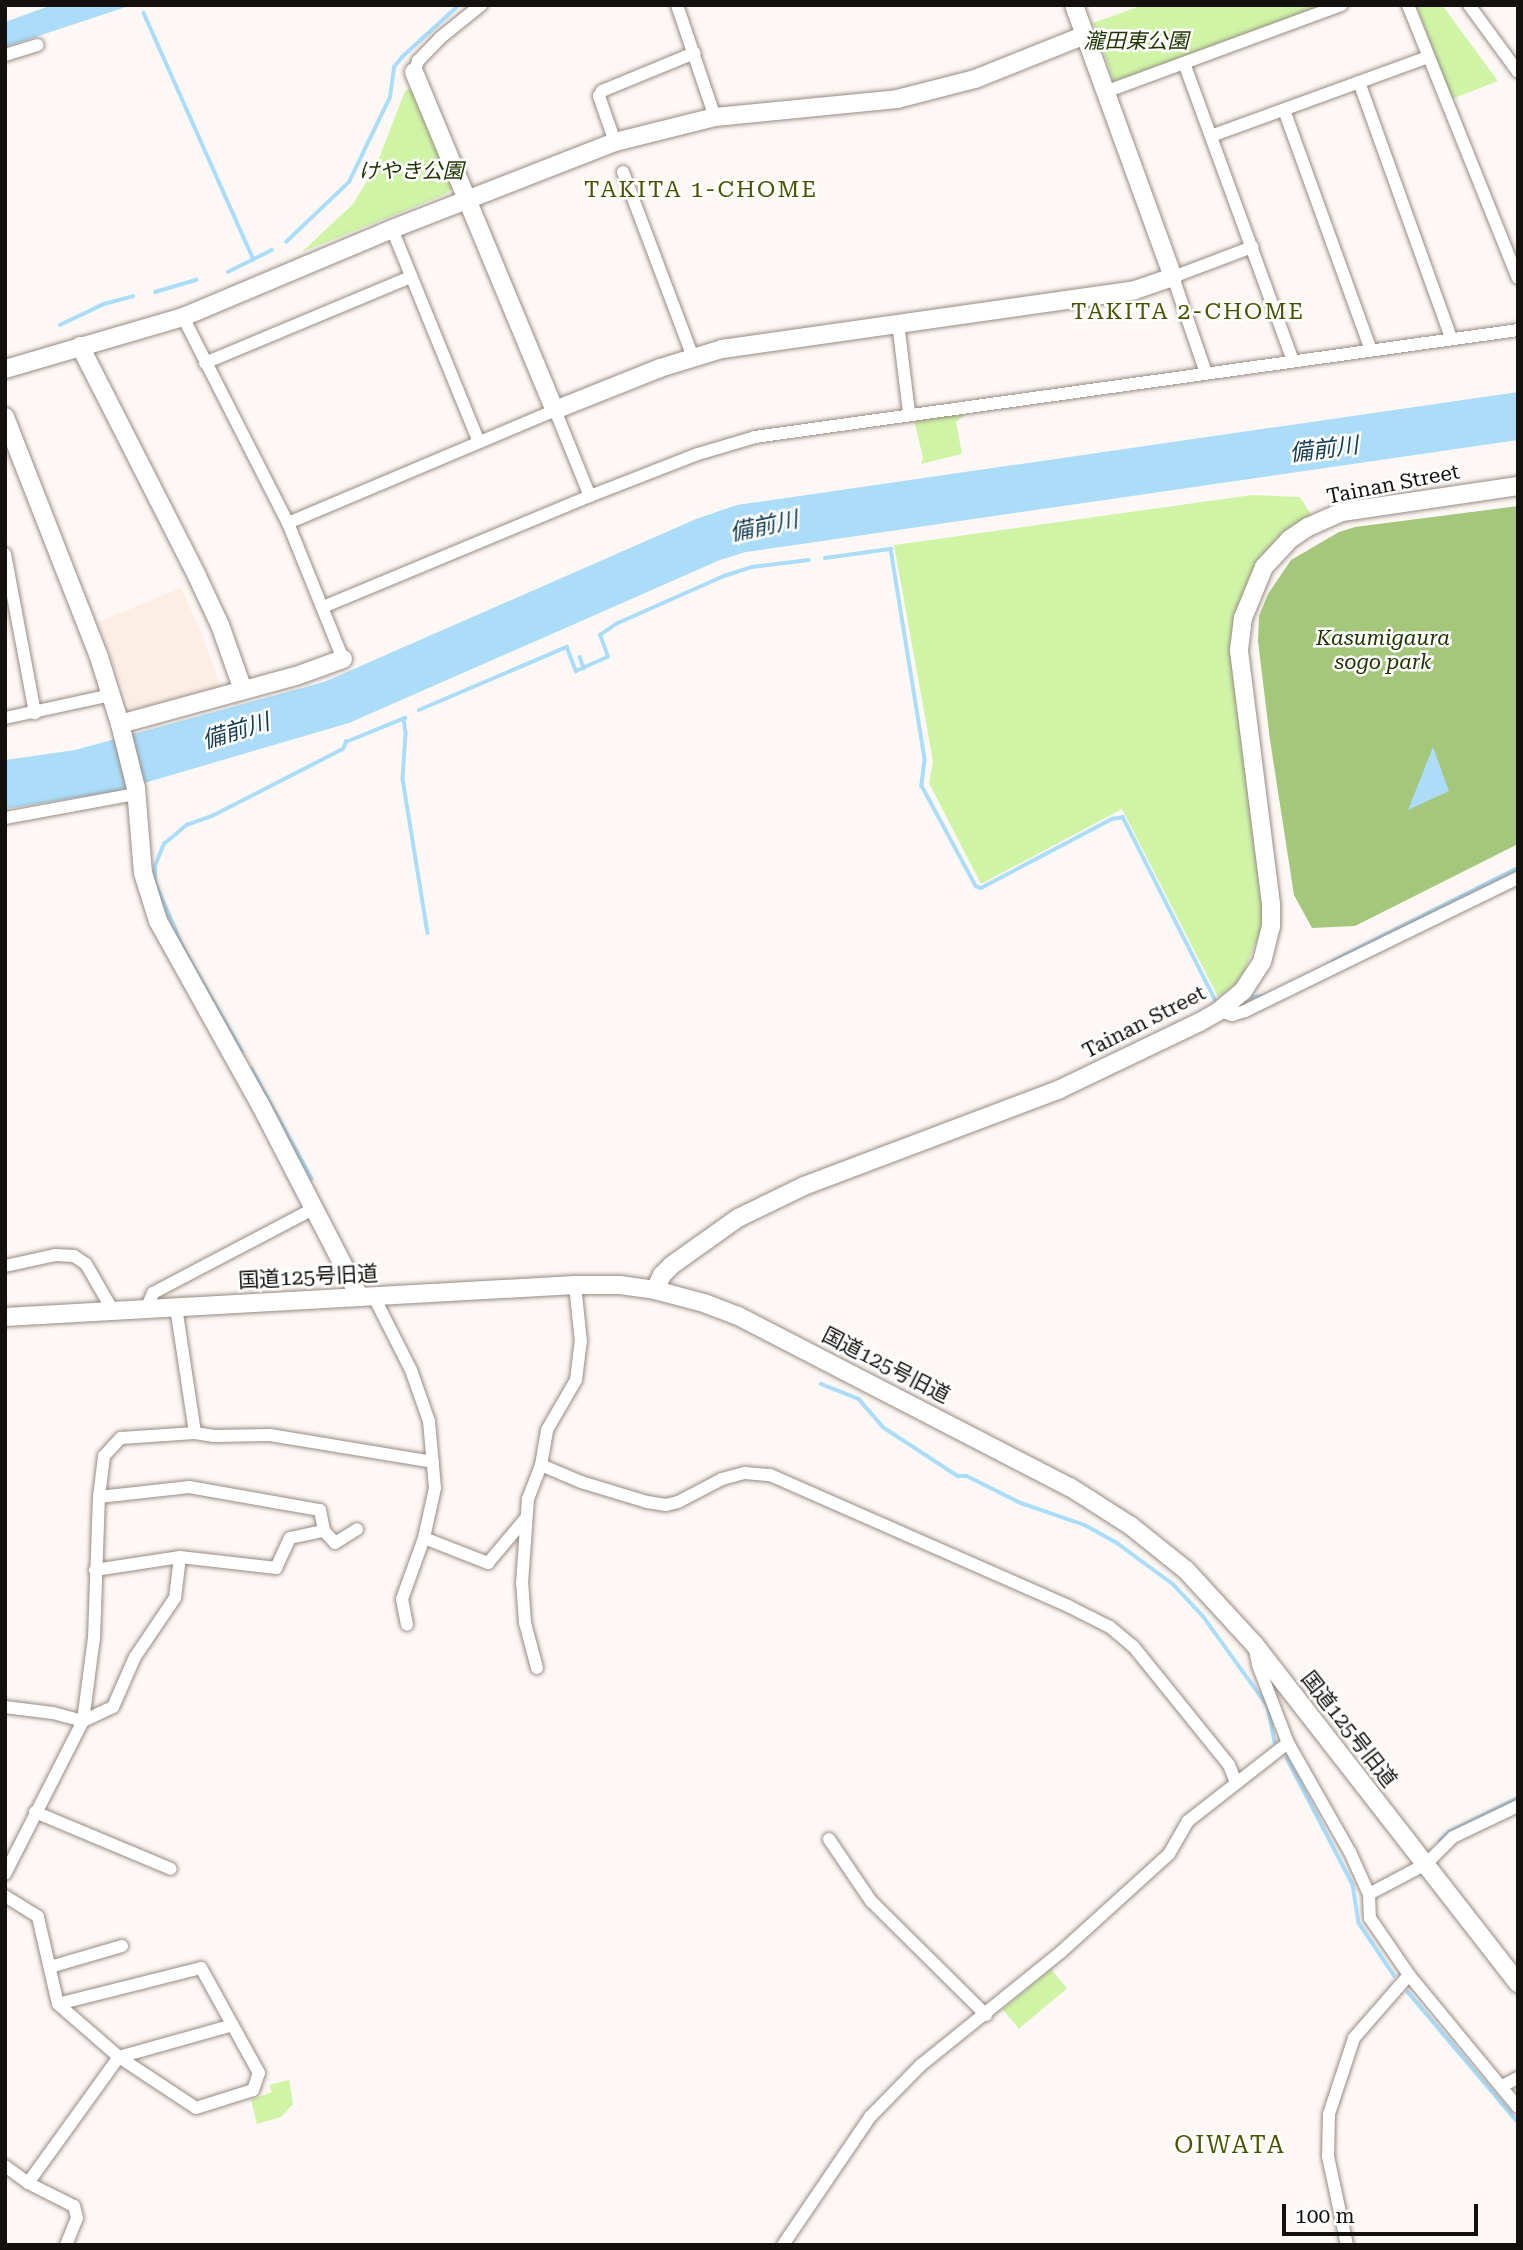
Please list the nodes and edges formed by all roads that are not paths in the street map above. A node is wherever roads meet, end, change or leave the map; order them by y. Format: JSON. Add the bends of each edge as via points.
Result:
{"nodes":[{"id":1,"x":481,"y":5,"type":"edge"},
{"id":2,"x":677,"y":5,"type":"edge"},
{"id":3,"x":1074,"y":5,"type":"edge"},
{"id":4,"x":1341,"y":5,"type":"edge"},
{"id":5,"x":1408,"y":5,"type":"edge"},
{"id":6,"x":1469,"y":5,"type":"edge"},
{"id":7,"x":1085,"y":35,"type":"junction"},
{"id":8,"x":37,"y":46,"type":"dead end"},
{"id":9,"x":694,"y":53,"type":"junction"},
{"id":10,"x":5,"y":55,"type":"edge"},
{"id":11,"x":1428,"y":57,"type":"junction"},
{"id":12,"x":1184,"y":63,"type":"junction"},
{"id":13,"x":415,"y":72,"type":"joint"},
{"id":14,"x":1518,"y":72,"type":"edge"},
{"id":15,"x":1359,"y":82,"type":"junction"},
{"id":16,"x":1105,"y":92,"type":"junction"},
{"id":17,"x":1284,"y":110,"type":"junction"},
{"id":18,"x":715,"y":117,"type":"junction"},
{"id":19,"x":1211,"y":136,"type":"junction"},
{"id":20,"x":615,"y":142,"type":"junction"},
{"id":21,"x":623,"y":172,"type":"dead end"},
{"id":22,"x":468,"y":199,"type":"junction"},
{"id":23,"x":392,"y":229,"type":"junction"},
{"id":24,"x":1252,"y":247,"type":"junction"},
{"id":25,"x":411,"y":277,"type":"junction"},
{"id":26,"x":1173,"y":277,"type":"junction"},
{"id":27,"x":1518,"y":278,"type":"edge"},
{"id":28,"x":183,"y":317,"type":"junction"},
{"id":29,"x":898,"y":323,"type":"junction"},
{"id":30,"x":1518,"y":330,"type":"edge"},
{"id":31,"x":1451,"y":338,"type":"junction"},
{"id":32,"x":80,"y":346,"type":"junction"},
{"id":33,"x":1371,"y":350,"type":"junction"},
{"id":34,"x":693,"y":357,"type":"junction"},
{"id":35,"x":1293,"y":361,"type":"junction"},
{"id":36,"x":205,"y":363,"type":"junction"},
{"id":37,"x":5,"y":369,"type":"edge"},
{"id":38,"x":1206,"y":373,"type":"junction"},
{"id":39,"x":555,"y":410,"type":"junction"},
{"id":40,"x":909,"y":413,"type":"junction"},
{"id":41,"x":5,"y":417,"type":"edge"},
{"id":42,"x":479,"y":442,"type":"junction"},
{"id":43,"x":1518,"y":486,"type":"edge"},
{"id":44,"x":590,"y":496,"type":"junction"},
{"id":45,"x":288,"y":523,"type":"junction"},
{"id":46,"x":5,"y":554,"type":"edge"},
{"id":47,"x":323,"y":607,"type":"junction"},
{"id":48,"x":343,"y":659,"type":"joint"},
{"id":49,"x":243,"y":690,"type":"junction"},
{"id":50,"x":111,"y":695,"type":"junction"},
{"id":51,"x":36,"y":713,"type":"junction"},
{"id":52,"x":5,"y":718,"type":"edge"},
{"id":53,"x":121,"y":727,"type":"junction"},
{"id":54,"x":136,"y":791,"type":"junction"},
{"id":55,"x":5,"y":818,"type":"edge"},
{"id":56,"x":1518,"y":878,"type":"edge"},
{"id":57,"x":1219,"y":1011,"type":"junction"},
{"id":58,"x":315,"y":1208,"type":"junction"},
{"id":59,"x":5,"y":1266,"type":"edge"},
{"id":60,"x":575,"y":1284,"type":"junction"},
{"id":61,"x":655,"y":1290,"type":"junction"},
{"id":62,"x":366,"y":1296,"type":"junction"},
{"id":63,"x":176,"y":1307,"type":"junction"},
{"id":64,"x":146,"y":1309,"type":"junction"},
{"id":65,"x":113,"y":1311,"type":"junction"},
{"id":66,"x":5,"y":1317,"type":"edge"},
{"id":67,"x":195,"y":1433,"type":"junction"},
{"id":68,"x":433,"y":1462,"type":"junction"},
{"id":69,"x":541,"y":1465,"type":"junction"},
{"id":70,"x":99,"y":1497,"type":"junction"},
{"id":71,"x":526,"y":1518,"type":"junction"},
{"id":72,"x":357,"y":1529,"type":"dead end"},
{"id":73,"x":324,"y":1531,"type":"junction"},
{"id":74,"x":424,"y":1538,"type":"junction"},
{"id":75,"x":180,"y":1557,"type":"junction"},
{"id":76,"x":95,"y":1570,"type":"junction"},
{"id":77,"x":407,"y":1625,"type":"dead end"},
{"id":78,"x":1254,"y":1644,"type":"junction"},
{"id":79,"x":537,"y":1668,"type":"dead end"},
{"id":80,"x":5,"y":1707,"type":"edge"},
{"id":81,"x":83,"y":1721,"type":"junction"},
{"id":82,"x":1288,"y":1742,"type":"junction"},
{"id":83,"x":1236,"y":1783,"type":"junction"},
{"id":84,"x":1518,"y":1806,"type":"edge"},
{"id":85,"x":35,"y":1812,"type":"junction"},
{"id":86,"x":829,"y":1839,"type":"dead end"},
{"id":87,"x":1426,"y":1864,"type":"junction"},
{"id":88,"x":171,"y":1869,"type":"dead end"},
{"id":89,"x":5,"y":1874,"type":"edge"},
{"id":90,"x":1369,"y":1894,"type":"junction"},
{"id":91,"x":5,"y":1896,"type":"edge"},
{"id":92,"x":122,"y":1946,"type":"dead end"},
{"id":93,"x":50,"y":1966,"type":"junction"},
{"id":94,"x":1409,"y":1975,"type":"junction"},
{"id":95,"x":1518,"y":1983,"type":"edge"},
{"id":96,"x":58,"y":2004,"type":"junction"},
{"id":97,"x":986,"y":2015,"type":"junction"},
{"id":98,"x":233,"y":2025,"type":"junction"},
{"id":99,"x":120,"y":2057,"type":"junction"},
{"id":100,"x":1518,"y":2078,"type":"edge"},
{"id":101,"x":1502,"y":2086,"type":"junction"},
{"id":102,"x":1518,"y":2107,"type":"edge"},
{"id":103,"x":5,"y":2166,"type":"edge"},
{"id":104,"x":28,"y":2183,"type":"junction"},
{"id":105,"x":66,"y":2245,"type":"edge"},
{"id":106,"x":783,"y":2245,"type":"edge"},
{"id":107,"x":1347,"y":2245,"type":"edge"}],
"edges":[{"from":1,"to":13,"type":"street","via":[[440,38],[418,61]]},
{"from":2,"to":9,"type":"street"},
{"from":3,"to":7,"type":"street"},
{"from":4,"to":12,"type":"street"},
{"from":5,"to":11,"type":"street"},
{"from":6,"to":14,"type":"street"},
{"from":7,"to":16,"type":"street"},
{"from":7,"to":18,"type":"street","via":[[975,79],[897,99]]},
{"from":8,"to":10,"type":"street"},
{"from":9,"to":18,"type":"street"},
{"from":9,"to":20,"type":"street","via":[[602,91],[599,96]]},
{"from":11,"to":15,"type":"street"},
{"from":11,"to":27,"type":"street"},
{"from":12,"to":16,"type":"street"},
{"from":12,"to":19,"type":"street"},
{"from":13,"to":22,"type":"street"},
{"from":15,"to":17,"type":"street"},
{"from":15,"to":31,"type":"street"},
{"from":16,"to":26,"type":"street"},
{"from":17,"to":19,"type":"street"},
{"from":17,"to":33,"type":"street"},
{"from":18,"to":20,"type":"street"},
{"from":19,"to":24,"type":"street"},
{"from":20,"to":22,"type":"street"},
{"from":21,"to":34,"type":"street"},
{"from":22,"to":23,"type":"street"},
{"from":22,"to":39,"type":"street"},
{"from":23,"to":25,"type":"street"},
{"from":23,"to":28,"type":"street"},
{"from":24,"to":26,"type":"street"},
{"from":24,"to":35,"type":"street"},
{"from":25,"to":36,"type":"street"},
{"from":25,"to":42,"type":"street"},
{"from":26,"to":29,"type":"street","via":[[1135,290]]},
{"from":26,"to":38,"type":"street"},
{"from":28,"to":32,"type":"street"},
{"from":28,"to":36,"type":"street"},
{"from":29,"to":34,"type":"street","via":[[755,342]]},
{"from":29,"to":40,"type":"street"},
{"from":30,"to":31,"type":"street"},
{"from":31,"to":33,"type":"street"},
{"from":32,"to":37,"type":"street"},
{"from":32,"to":49,"type":"street","via":[[197,576]]},
{"from":33,"to":35,"type":"street"},
{"from":34,"to":39,"type":"street"},
{"from":35,"to":38,"type":"street"},
{"from":36,"to":45,"type":"street"},
{"from":38,"to":40,"type":"street"},
{"from":39,"to":42,"type":"street"},
{"from":39,"to":44,"type":"street"},
{"from":40,"to":44,"type":"street","via":[[731,443]]},
{"from":41,"to":50,"type":"street"},
{"from":42,"to":45,"type":"street"},
{"from":43,"to":57,"type":"street","name":"Tainan Street","via":[[1342,512],[1290,539],[1264,567],[1245,609],[1240,650],[1272,904],[1271,927],[1255,975]]},
{"from":44,"to":47,"type":"street"},
{"from":45,"to":47,"type":"street"},
{"from":46,"to":51,"type":"street"},
{"from":47,"to":48,"type":"street"},
{"from":48,"to":49,"type":"street"},
{"from":49,"to":53,"type":"street"},
{"from":50,"to":51,"type":"street"},
{"from":50,"to":53,"type":"street"},
{"from":51,"to":52,"type":"street"},
{"from":53,"to":54,"type":"street"},
{"from":54,"to":55,"type":"street"},
{"from":54,"to":58,"type":"street","via":[[143,873],[158,921]]},
{"from":56,"to":57,"type":"street","via":[[1245,1012]]},
{"from":57,"to":61,"type":"street","name":"Tainan Street","via":[[1058,1090],[763,1205],[690,1251],[662,1275]]},
{"from":58,"to":62,"type":"street"},
{"from":58,"to":64,"type":"street","via":[[153,1293]]},
{"from":59,"to":65,"type":"street","via":[[55,1255],[74,1256],[86,1264]]},
{"from":60,"to":61,"type":"street","name":"国道125号旧道"},
{"from":60,"to":62,"type":"street","name":"国道125号旧道"},
{"from":60,"to":69,"type":"street","via":[[581,1342],[576,1380],[547,1430]]},
{"from":61,"to":78,"type":"street","name":"国道125号旧道","via":[[747,1321],[1070,1487],[1131,1526],[1186,1570]]},
{"from":62,"to":63,"type":"street","name":"国道125号旧道"},
{"from":62,"to":68,"type":"street","via":[[411,1370],[429,1421]]},
{"from":63,"to":64,"type":"street","name":"国道125号旧道"},
{"from":63,"to":67,"type":"street"},
{"from":64,"to":65,"type":"street","name":"国道125号旧道"},
{"from":65,"to":66,"type":"street","name":"国道125号旧道"},
{"from":67,"to":68,"type":"street","via":[[270,1435]]},
{"from":67,"to":70,"type":"street","via":[[121,1438],[104,1456]]},
{"from":68,"to":74,"type":"street","via":[[435,1488]]},
{"from":69,"to":71,"type":"street"},
{"from":69,"to":83,"type":"street","via":[[581,1482],[666,1505],[722,1479],[745,1473],[770,1475],[1046,1595],[1110,1628],[1133,1646],[1229,1765]]},
{"from":70,"to":73,"type":"street","via":[[189,1487],[320,1510]]},
{"from":70,"to":76,"type":"street"},
{"from":71,"to":74,"type":"street","via":[[488,1563]]},
{"from":71,"to":79,"type":"street","via":[[522,1584],[525,1623]]},
{"from":72,"to":73,"type":"street","via":[[335,1543]]},
{"from":73,"to":75,"type":"street","via":[[290,1538],[276,1568]]},
{"from":74,"to":77,"type":"street","via":[[402,1599]]},
{"from":75,"to":76,"type":"street"},
{"from":75,"to":81,"type":"street","via":[[175,1598],[135,1657],[113,1707]]},
{"from":76,"to":81,"type":"street","via":[[94,1638]]},
{"from":78,"to":82,"type":"street"},
{"from":78,"to":87,"type":"street","name":"国道125号旧道"},
{"from":80,"to":81,"type":"street"},
{"from":81,"to":85,"type":"street"},
{"from":82,"to":83,"type":"street"},
{"from":82,"to":90,"type":"street"},
{"from":83,"to":97,"type":"street","via":[[1188,1821],[1169,1853]]},
{"from":84,"to":87,"type":"street","via":[[1453,1837]]},
{"from":85,"to":88,"type":"street"},
{"from":85,"to":89,"type":"street"},
{"from":86,"to":97,"type":"street","via":[[871,1901]]},
{"from":87,"to":90,"type":"street"},
{"from":87,"to":95,"type":"street","name":"国道125号旧道"},
{"from":90,"to":94,"type":"street","via":[[1370,1919]]},
{"from":91,"to":93,"type":"street","via":[[38,1917]]},
{"from":92,"to":93,"type":"street"},
{"from":93,"to":96,"type":"street"},
{"from":94,"to":101,"type":"street"},
{"from":94,"to":107,"type":"street","via":[[1354,2038],[1329,2114],[1328,2155]]},
{"from":96,"to":98,"type":"street","via":[[201,1968]]},
{"from":96,"to":99,"type":"street"},
{"from":97,"to":106,"type":"street","via":[[920,2066],[870,2118]]},
{"from":98,"to":99,"type":"street"},
{"from":98,"to":99,"type":"street","via":[[259,2073],[253,2090],[196,2108]]},
{"from":99,"to":104,"type":"street"},
{"from":100,"to":101,"type":"street"},
{"from":101,"to":102,"type":"street"},
{"from":103,"to":104,"type":"street"},
{"from":104,"to":105,"type":"street","via":[[74,2206],[77,2218]]}]}
